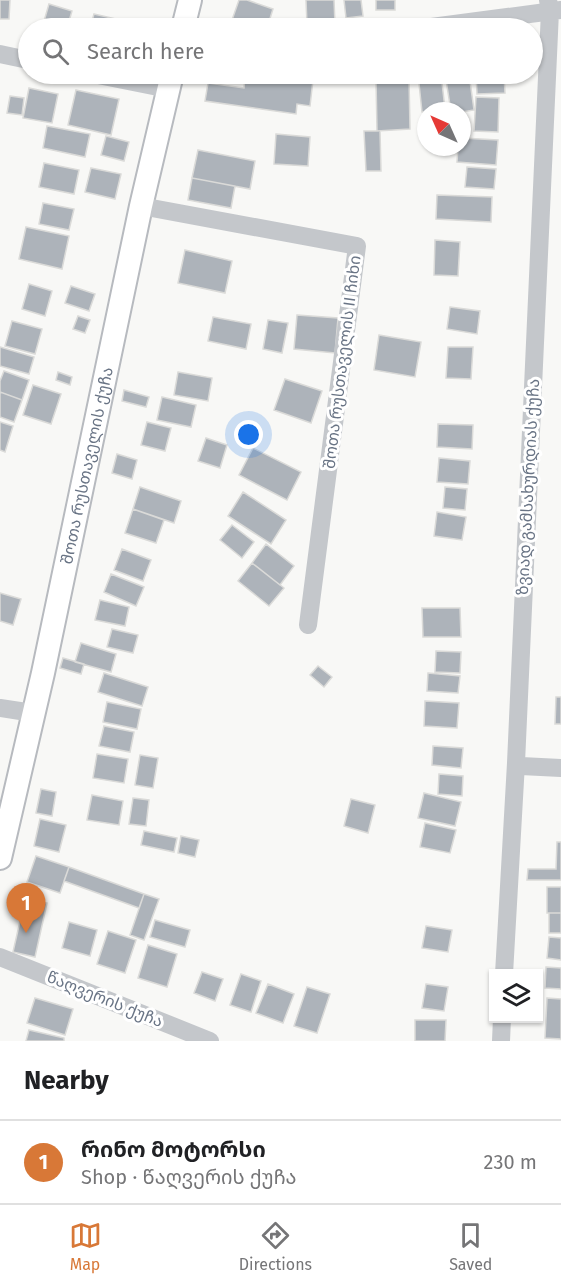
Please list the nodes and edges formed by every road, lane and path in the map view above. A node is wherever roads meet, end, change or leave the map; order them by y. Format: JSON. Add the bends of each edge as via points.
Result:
{"nodes":[{"id":1,"x":190,"y":0,"type":"edge"},
{"id":2,"x":553,"y":7,"type":"edge"},
{"id":3,"x":186,"y":18,"type":"edge"},
{"id":4,"x":485,"y":18,"type":"edge"},
{"id":5,"x":0,"y":54,"type":"edge"},
{"id":6,"x":18,"y":58,"type":"edge"},
{"id":7,"x":169,"y":84,"type":"edge"},
{"id":8,"x":141,"y":206,"type":"junction"},
{"id":9,"x":308,"y":625,"type":"dead end"},
{"id":10,"x":0,"y":708,"type":"edge"},
{"id":11,"x":33,"y":713,"type":"junction"},
{"id":12,"x":516,"y":764,"type":"junction"},
{"id":13,"x":561,"y":768,"type":"edge"},
{"id":14,"x":0,"y":858,"type":"edge"},
{"id":15,"x":0,"y":957,"type":"edge"},
{"id":16,"x":504,"y":969,"type":"edge"},
{"id":17,"x":502,"y":1023,"type":"edge"},
{"id":18,"x":210,"y":1041,"type":"edge"},
{"id":19,"x":501,"y":1041,"type":"edge"}],
"edges":[{"from":1,"to":3,"type":"main road"},
{"from":2,"to":4,"type":"street"},
{"from":2,"to":12,"type":"street","name":"ზვიად გამსახურდიას ქუჩა"},
{"from":5,"to":6,"type":"street"},
{"from":7,"to":8,"type":"main road","name":"შოთა რუსთაველის ქუჩა"},
{"from":8,"to":9,"type":"street","name":"შოთა რუსთაველის II ჩიხი","via":[[357,246]]},
{"from":8,"to":11,"type":"main road","name":"შოთა რუსთაველის ქუჩა"},
{"from":10,"to":11,"type":"street"},
{"from":11,"to":14,"type":"main road","name":"შოთა რუსთაველის ქუჩა"},
{"from":12,"to":13,"type":"street"},
{"from":12,"to":16,"type":"street","name":"ზვიად გამსახურდიას ქუჩა"},
{"from":15,"to":18,"type":"street","name":"წაღვერის ქუჩა"},
{"from":17,"to":19,"type":"street"}]}
